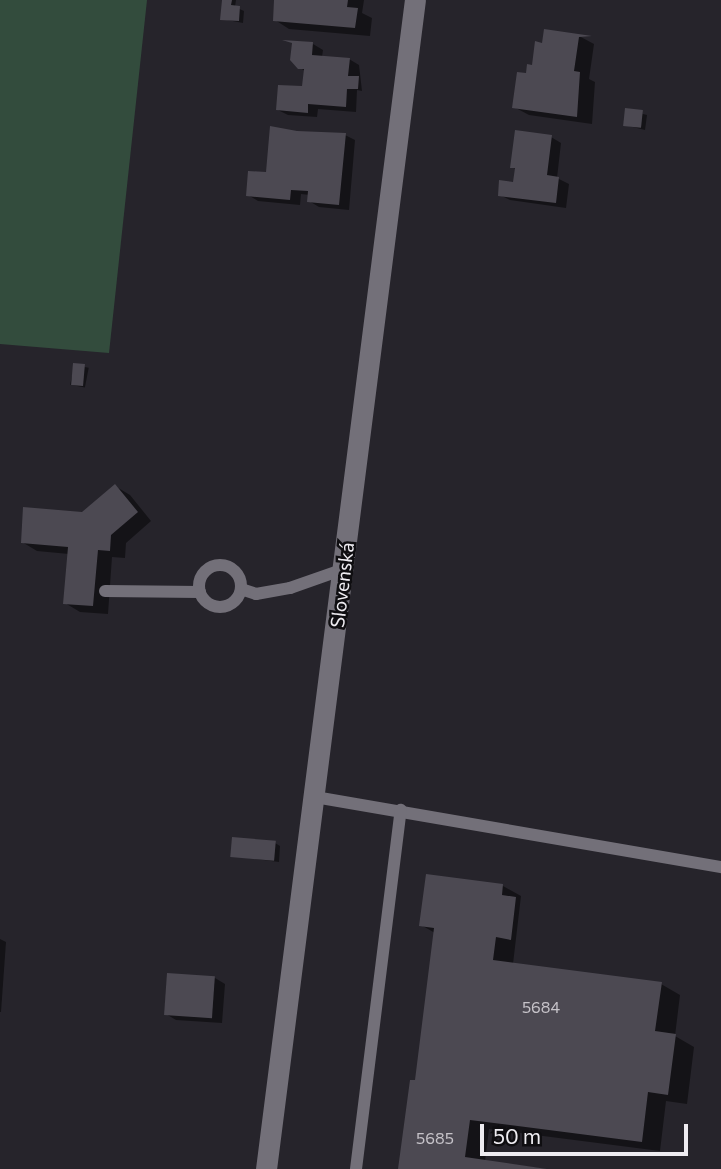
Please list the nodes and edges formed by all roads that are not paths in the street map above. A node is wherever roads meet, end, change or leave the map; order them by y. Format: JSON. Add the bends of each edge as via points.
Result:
{"nodes":[{"id":1,"x":415,"y":0,"type":"edge"},
{"id":2,"x":344,"y":569,"type":"junction"},
{"id":3,"x":241,"y":589,"type":"junction"},
{"id":4,"x":105,"y":591,"type":"dead end"},
{"id":5,"x":200,"y":592,"type":"junction"},
{"id":6,"x":316,"y":797,"type":"junction"},
{"id":7,"x":401,"y":810,"type":"junction"},
{"id":8,"x":721,"y":867,"type":"edge"},
{"id":9,"x":266,"y":1169,"type":"edge"},
{"id":10,"x":356,"y":1169,"type":"edge"}],
"edges":[{"from":1,"to":2,"type":"street","name":"Slovenská"},
{"from":2,"to":3,"type":"lane","via":[[290,588],[256,594]]},
{"from":2,"to":6,"type":"street","name":"Slovenská"},
{"from":3,"to":5,"type":"lane","via":[[238,598],[222,607],[213,606]]},
{"from":3,"to":5,"type":"lane","via":[[236,572],[219,565],[203,575]]},
{"from":4,"to":5,"type":"lane"},
{"from":6,"to":7,"type":"lane"},
{"from":6,"to":9,"type":"street","name":"Slovenská"},
{"from":7,"to":8,"type":"lane"},
{"from":7,"to":10,"type":"lane"}]}
